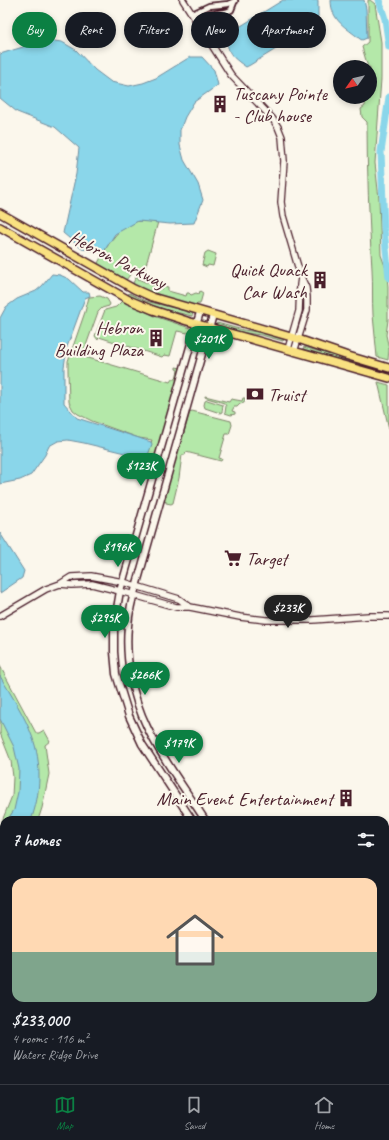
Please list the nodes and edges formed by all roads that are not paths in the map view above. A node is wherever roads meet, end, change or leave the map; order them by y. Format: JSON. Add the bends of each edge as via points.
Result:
{"nodes":[{"id":1,"x":182,"y":0,"type":"edge"},
{"id":2,"x":235,"y":1,"type":"edge"},
{"id":3,"x":196,"y":12,"type":"edge"},
{"id":4,"x":226,"y":12,"type":"edge"},
{"id":5,"x":191,"y":13,"type":"edge"},
{"id":6,"x":214,"y":48,"type":"edge"},
{"id":7,"x":5,"y":216,"type":"edge"},
{"id":8,"x":2,"y":227,"type":"edge"},
{"id":9,"x":126,"y":285,"type":"junction"},
{"id":10,"x":120,"y":295,"type":"junction"},
{"id":11,"x":200,"y":312,"type":"junction"},
{"id":12,"x":213,"y":315,"type":"junction"},
{"id":13,"x":196,"y":324,"type":"junction"},
{"id":14,"x":210,"y":327,"type":"junction"},
{"id":15,"x":295,"y":339,"type":"junction"},
{"id":16,"x":291,"y":350,"type":"junction"},
{"id":17,"x":389,"y":368,"type":"edge"},
{"id":18,"x":389,"y":378,"type":"edge"},
{"id":19,"x":146,"y":501,"type":"junction"},
{"id":20,"x":159,"y":504,"type":"junction"},
{"id":21,"x":123,"y":582,"type":"junction"},
{"id":22,"x":60,"y":584,"type":"junction"},
{"id":23,"x":136,"y":587,"type":"junction"},
{"id":24,"x":120,"y":591,"type":"junction"},
{"id":25,"x":134,"y":595,"type":"junction"},
{"id":26,"x":190,"y":607,"type":"junction"},
{"id":27,"x":0,"y":616,"type":"edge"},
{"id":28,"x":389,"y":616,"type":"edge"},
{"id":29,"x":133,"y":686,"type":"junction"},
{"id":30,"x":120,"y":689,"type":"junction"},
{"id":31,"x":162,"y":754,"type":"junction"},
{"id":32,"x":153,"y":761,"type":"junction"},
{"id":33,"x":189,"y":816,"type":"edge"},
{"id":34,"x":202,"y":816,"type":"edge"}],
"edges":[{"from":1,"to":5,"type":"street"},
{"from":2,"to":3,"type":"street","via":[[209,6]]},
{"from":2,"to":4,"type":"street","via":[[231,10]]},
{"from":6,"to":15,"type":"street","via":[[231,75],[272,118],[282,137],[283,216],[308,297],[307,310]]},
{"from":7,"to":8,"type":"main road"},
{"from":7,"to":9,"type":"main road","name":"Hebron Parkway"},
{"from":8,"to":10,"type":"main road","name":"Hebron Parkway"},
{"from":9,"to":10,"type":"main road"},
{"from":9,"to":11,"type":"main road","name":"Hebron Parkway","via":[[154,298]]},
{"from":10,"to":13,"type":"main road","name":"Hebron Parkway","via":[[152,310]]},
{"from":11,"to":12,"type":"main road","name":"Hebron Parkway"},
{"from":11,"to":13,"type":"main road"},
{"from":12,"to":14,"type":"main road"},
{"from":12,"to":15,"type":"main road","name":"Hebron Parkway"},
{"from":13,"to":14,"type":"main road","name":"Hebron Parkway"},
{"from":13,"to":19,"type":"main road"},
{"from":14,"to":16,"type":"main road","name":"Hebron Parkway"},
{"from":14,"to":20,"type":"main road"},
{"from":15,"to":16,"type":"street"},
{"from":15,"to":17,"type":"main road","name":"Hebron Parkway"},
{"from":16,"to":18,"type":"main road","name":"Hebron Parkway"},
{"from":19,"to":20,"type":"main road"},
{"from":19,"to":21,"type":"main road"},
{"from":20,"to":23,"type":"main road"},
{"from":21,"to":22,"type":"street","via":[[91,576],[71,577]]},
{"from":21,"to":23,"type":"street"},
{"from":21,"to":24,"type":"main road"},
{"from":22,"to":24,"type":"street","via":[[92,584]]},
{"from":22,"to":27,"type":"street","via":[[46,589]]},
{"from":23,"to":25,"type":"main road"},
{"from":23,"to":26,"type":"street","via":[[179,599]]},
{"from":24,"to":25,"type":"street"},
{"from":24,"to":30,"type":"main road","via":[[114,626],[116,674]]},
{"from":25,"to":26,"type":"street","via":[[176,607]]},
{"from":25,"to":29,"type":"main road","via":[[127,639]]},
{"from":26,"to":28,"type":"street","via":[[266,620]]},
{"from":29,"to":30,"type":"main road"},
{"from":29,"to":31,"type":"main road","via":[[146,726]]},
{"from":30,"to":32,"type":"main road","via":[[134,730]]},
{"from":31,"to":32,"type":"main road"},
{"from":31,"to":34,"type":"main road"},
{"from":32,"to":33,"type":"main road"}]}
